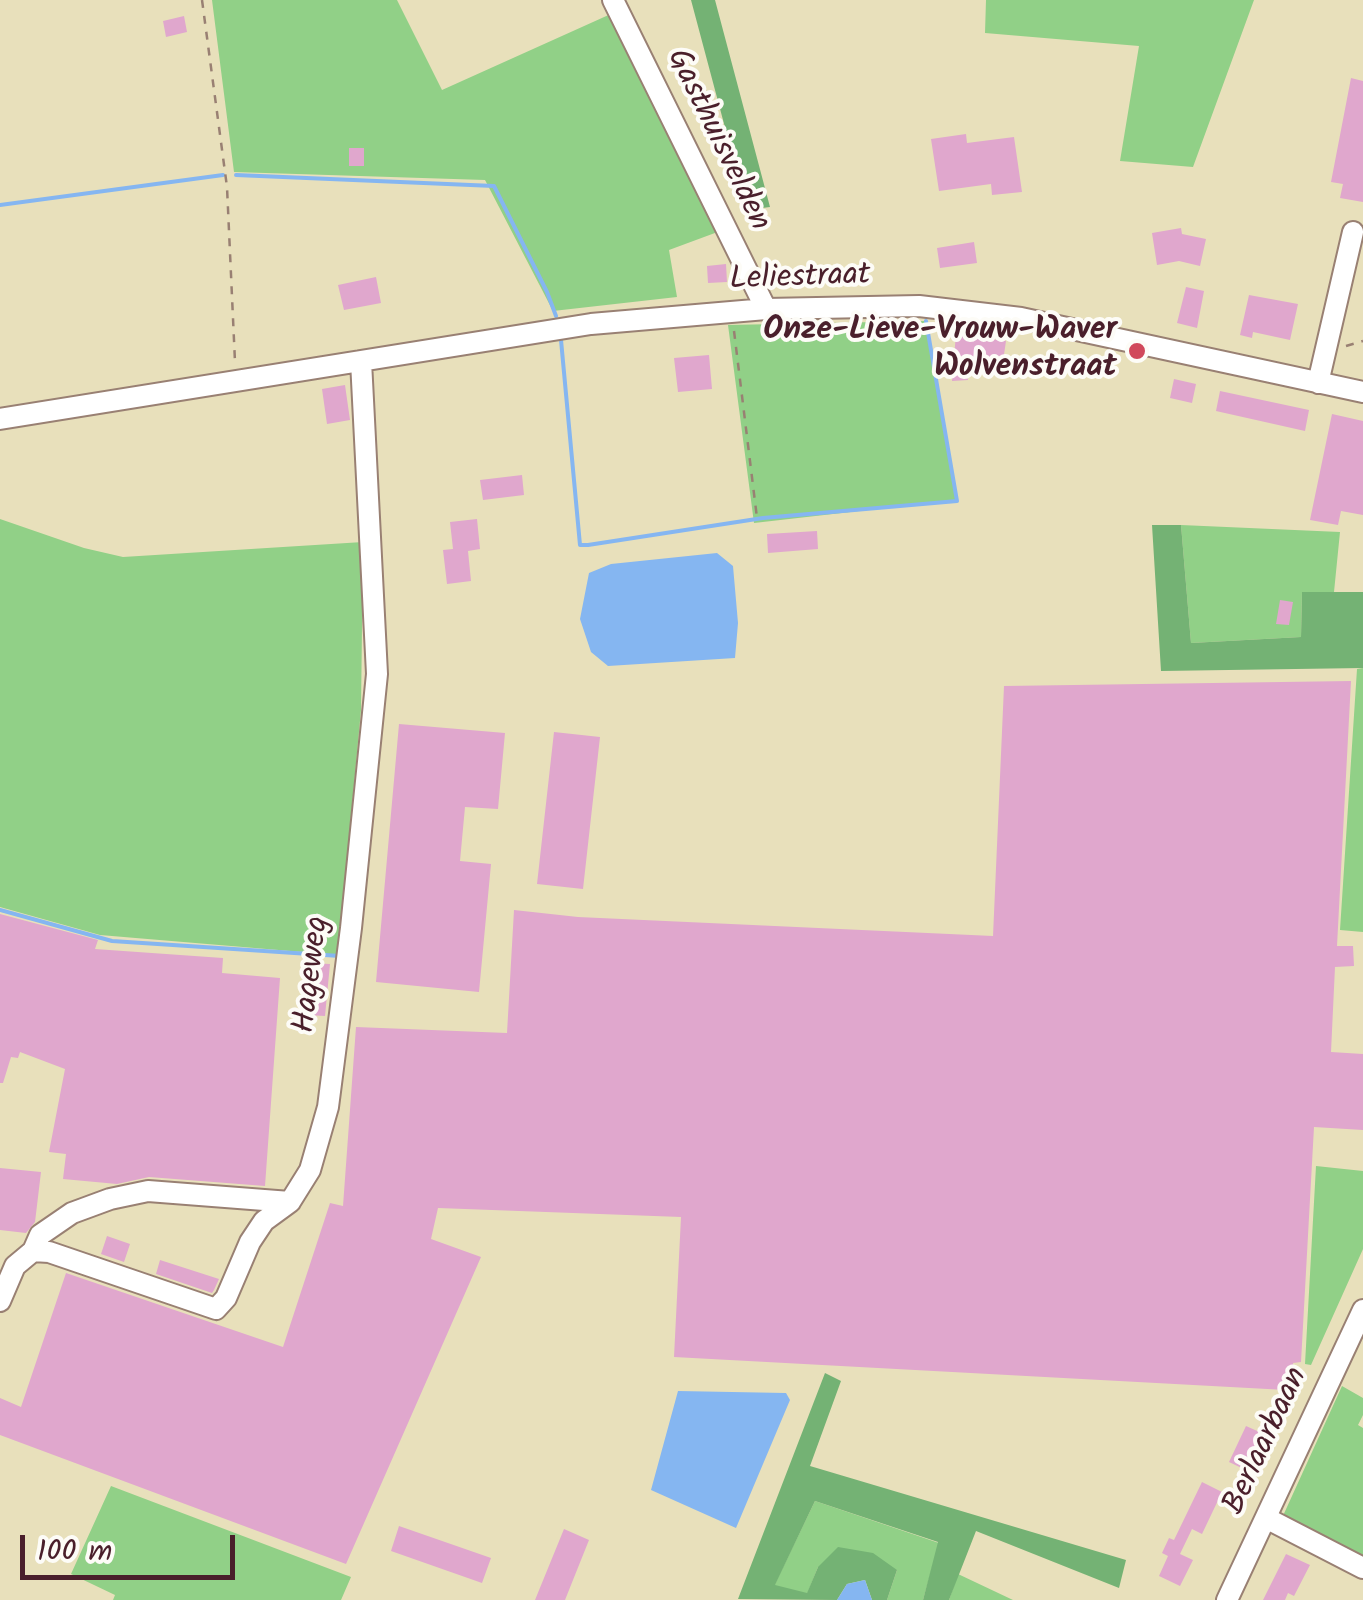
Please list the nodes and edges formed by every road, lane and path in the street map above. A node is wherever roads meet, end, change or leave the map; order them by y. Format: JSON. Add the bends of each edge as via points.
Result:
{"nodes":[{"id":1,"x":202,"y":0,"type":"edge"},
{"id":2,"x":613,"y":0,"type":"edge"},
{"id":3,"x":1353,"y":232,"type":"dead end"},
{"id":4,"x":766,"y":309,"type":"junction"},
{"id":5,"x":732,"y":312,"type":"junction"},
{"id":6,"x":361,"y":361,"type":"junction"},
{"id":7,"x":236,"y":381,"type":"junction"},
{"id":8,"x":1318,"y":383,"type":"junction"},
{"id":9,"x":1363,"y":392,"type":"edge"},
{"id":10,"x":0,"y":418,"type":"edge"},
{"id":11,"x":758,"y":518,"type":"dead end"},
{"id":12,"x":290,"y":1202,"type":"junction"},
{"id":13,"x":33,"y":1251,"type":"junction"},
{"id":14,"x":0,"y":1301,"type":"edge"},
{"id":15,"x":1363,"y":1310,"type":"edge"},
{"id":16,"x":1266,"y":1518,"type":"junction"},
{"id":17,"x":1363,"y":1568,"type":"edge"},
{"id":18,"x":1227,"y":1600,"type":"edge"}],
"edges":[{"from":1,"to":7,"type":"path","via":[[228,187]]},
{"from":2,"to":4,"type":"street","name":"Gasthuisvelden"},
{"from":3,"to":8,"type":"street"},
{"from":4,"to":5,"type":"street","name":"Leliestraat"},
{"from":4,"to":8,"type":"street","name":"Leliestraat","via":[[919,306],[1021,318]]},
{"from":5,"to":6,"type":"street","name":"Leliestraat","via":[[591,324]]},
{"from":5,"to":11,"type":"path"},
{"from":6,"to":7,"type":"street","name":"Leliestraat"},
{"from":6,"to":12,"type":"street","name":"Hageweg","via":[[377,674],[328,1106],[310,1170]]},
{"from":7,"to":10,"type":"street","name":"Leliestraat"},
{"from":8,"to":9,"type":"street","name":"Leliestraat"},
{"from":12,"to":13,"type":"street","via":[[148,1191],[72,1213],[40,1235]]},
{"from":12,"to":13,"type":"street","name":"Hageweg","via":[[264,1221],[216,1309]]},
{"from":13,"to":14,"type":"street","via":[[16,1266]]},
{"from":15,"to":16,"type":"street","name":"Berlaarbaan"},
{"from":16,"to":17,"type":"street"},
{"from":16,"to":18,"type":"street","name":"Berlaarbaan"}]}
